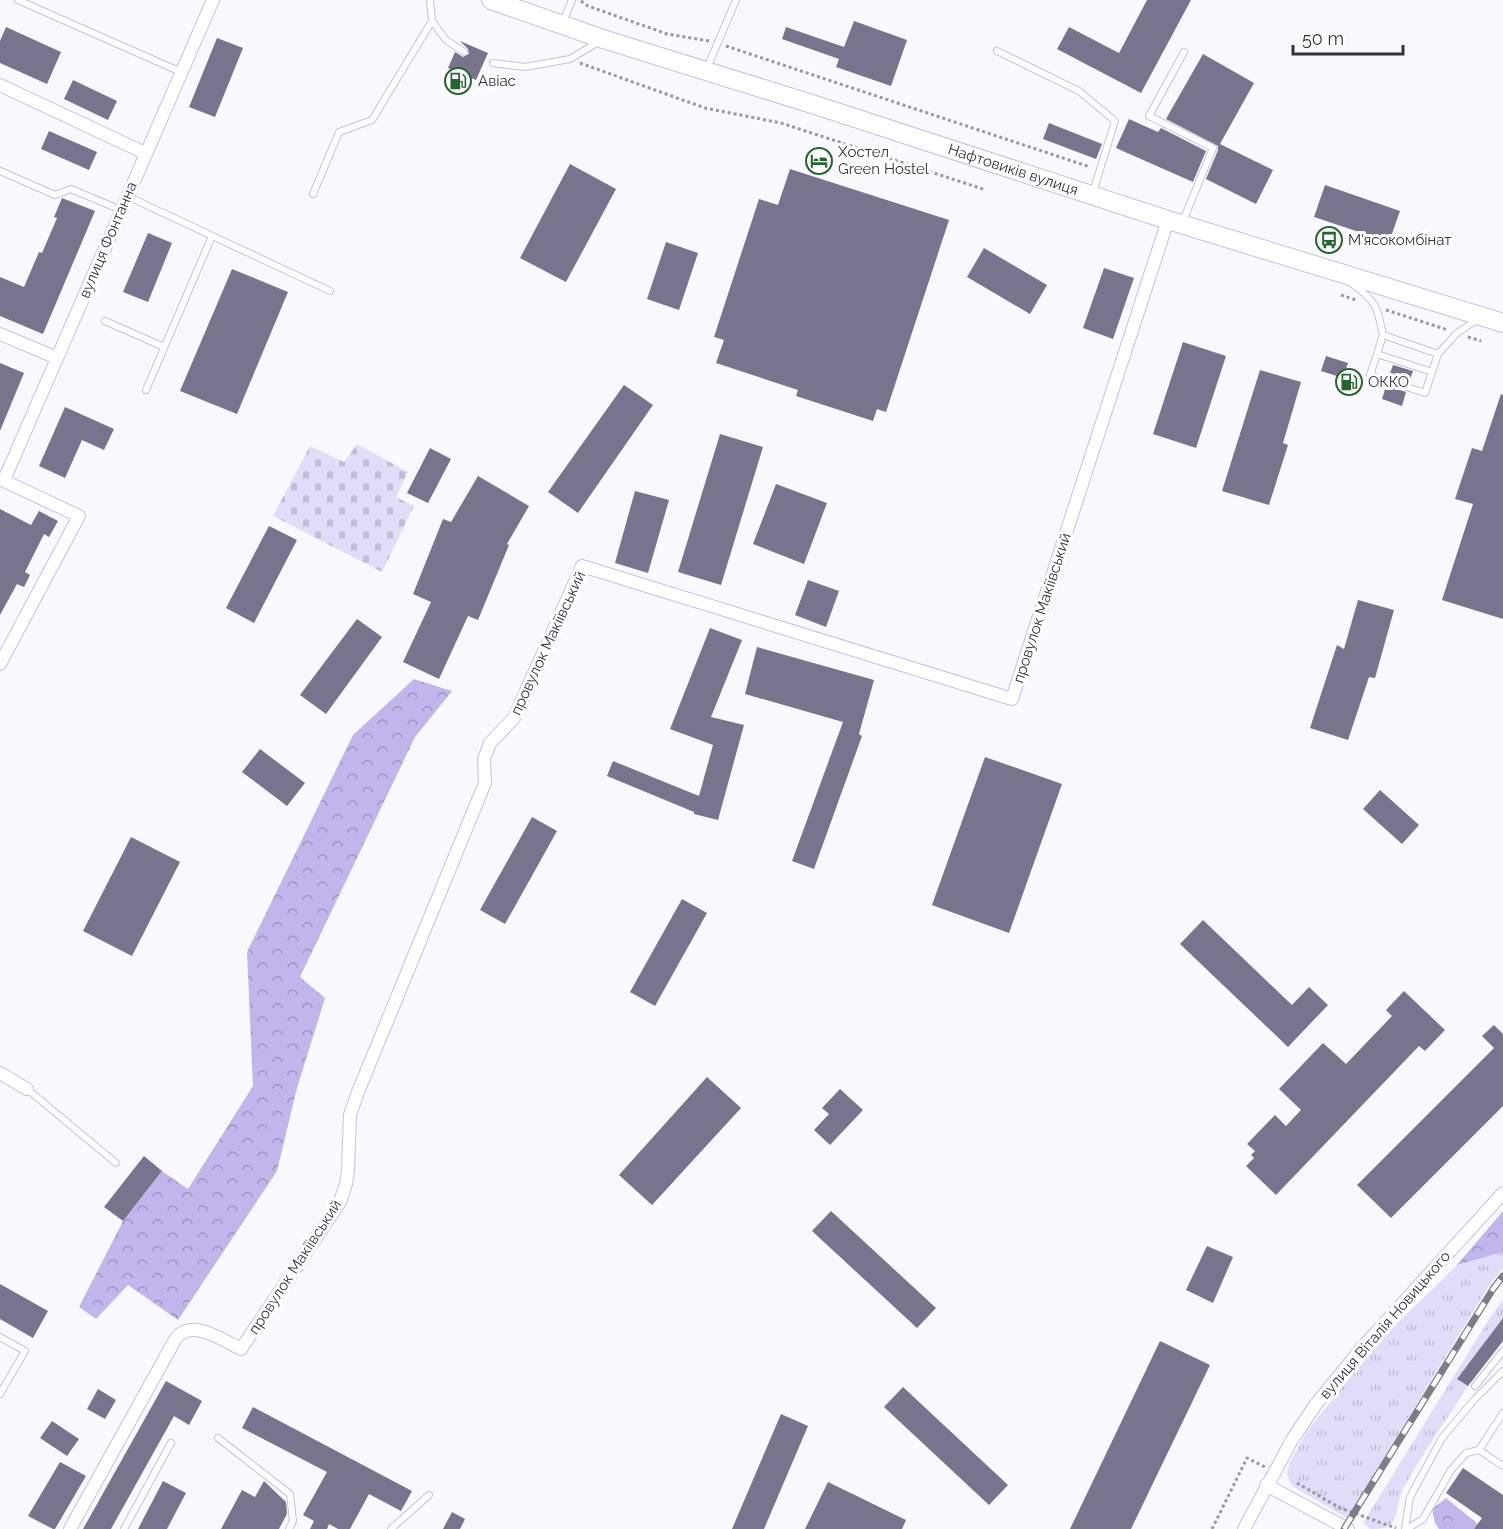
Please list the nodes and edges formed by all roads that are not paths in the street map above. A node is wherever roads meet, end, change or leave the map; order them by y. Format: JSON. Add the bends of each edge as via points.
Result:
{"nodes":[{"id":1,"x":18,"y":0,"type":"edge"},
{"id":2,"x":213,"y":0,"type":"edge"},
{"id":3,"x":430,"y":0,"type":"edge"},
{"id":4,"x":491,"y":0,"type":"edge"},
{"id":5,"x":572,"y":0,"type":"edge"},
{"id":6,"x":736,"y":0,"type":"edge"},
{"id":7,"x":432,"y":21,"type":"junction"},
{"id":8,"x":561,"y":25,"type":"junction"},
{"id":9,"x":603,"y":39,"type":"junction"},
{"id":10,"x":997,"y":51,"type":"dead end"},
{"id":11,"x":464,"y":52,"type":"dead end"},
{"id":12,"x":1184,"y":52,"type":"dead end"},
{"id":13,"x":493,"y":63,"type":"dead end"},
{"id":14,"x":705,"y":71,"type":"junction"},
{"id":15,"x":181,"y":72,"type":"junction"},
{"id":16,"x":0,"y":85,"type":"edge"},
{"id":17,"x":145,"y":153,"type":"junction"},
{"id":18,"x":0,"y":171,"type":"edge"},
{"id":19,"x":313,"y":194,"type":"dead end"},
{"id":20,"x":127,"y":196,"type":"junction"},
{"id":21,"x":1092,"y":196,"type":"junction"},
{"id":22,"x":121,"y":210,"type":"junction"},
{"id":23,"x":1175,"y":222,"type":"junction"},
{"id":24,"x":212,"y":236,"type":"junction"},
{"id":25,"x":1331,"y":270,"type":"junction"},
{"id":26,"x":330,"y":291,"type":"dead end"},
{"id":27,"x":1481,"y":316,"type":"junction"},
{"id":28,"x":105,"y":321,"type":"dead end"},
{"id":29,"x":1503,"y":323,"type":"edge"},
{"id":30,"x":0,"y":334,"type":"edge"},
{"id":31,"x":1383,"y":335,"type":"junction"},
{"id":32,"x":164,"y":347,"type":"junction"},
{"id":33,"x":1377,"y":354,"type":"junction"},
{"id":34,"x":1438,"y":354,"type":"junction"},
{"id":35,"x":57,"y":358,"type":"junction"},
{"id":36,"x":1432,"y":372,"type":"junction"},
{"id":37,"x":146,"y":390,"type":"dead end"},
{"id":38,"x":2,"y":479,"type":"edge"},
{"id":39,"x":0,"y":664,"type":"edge"},
{"id":40,"x":0,"y":1073,"type":"edge"},
{"id":41,"x":27,"y":1089,"type":"joint"},
{"id":42,"x":116,"y":1163,"type":"dead end"},
{"id":43,"x":1503,"y":1193,"type":"edge"},
{"id":44,"x":0,"y":1337,"type":"edge"},
{"id":45,"x":1503,"y":1351,"type":"edge"},
{"id":46,"x":1503,"y":1371,"type":"edge"},
{"id":47,"x":1475,"y":1386,"type":"dead end"},
{"id":48,"x":0,"y":1394,"type":"edge"},
{"id":49,"x":1503,"y":1413,"type":"edge"},
{"id":50,"x":218,"y":1438,"type":"dead end"},
{"id":51,"x":171,"y":1443,"type":"dead end"},
{"id":52,"x":1479,"y":1450,"type":"junction"},
{"id":53,"x":1503,"y":1466,"type":"edge"},
{"id":54,"x":1266,"y":1485,"type":"junction"},
{"id":55,"x":429,"y":1495,"type":"dead end"},
{"id":56,"x":70,"y":1529,"type":"edge"},
{"id":57,"x":124,"y":1529,"type":"edge"},
{"id":58,"x":289,"y":1529,"type":"edge"},
{"id":59,"x":391,"y":1529,"type":"edge"},
{"id":60,"x":1244,"y":1529,"type":"edge"},
{"id":61,"x":1348,"y":1529,"type":"edge"},
{"id":62,"x":1406,"y":1529,"type":"edge"}],
"edges":[{"from":1,"to":15,"type":"lane"},
{"from":2,"to":15,"type":"street","name":"вулиця Фонтанна"},
{"from":3,"to":7,"type":"lane"},
{"from":4,"to":8,"type":"street","name":"Нафтовиків вулиця"},
{"from":5,"to":8,"type":"lane"},
{"from":6,"to":14,"type":"lane"},
{"from":7,"to":11,"type":"lane","via":[[446,40]]},
{"from":7,"to":19,"type":"lane","via":[[372,120],[339,132]]},
{"from":8,"to":9,"type":"street","name":"Нафтовиків вулиця"},
{"from":9,"to":13,"type":"lane","via":[[570,59],[525,67]]},
{"from":9,"to":14,"type":"street","name":"Нафтовиків вулиця"},
{"from":10,"to":21,"type":"lane","via":[[1079,91],[1115,121]]},
{"from":12,"to":23,"type":"lane","via":[[1149,116],[1214,148]]},
{"from":14,"to":21,"type":"street","name":"Нафтовиків вулиця"},
{"from":15,"to":17,"type":"street","name":"вулиця Фонтанна"},
{"from":16,"to":17,"type":"street"},
{"from":17,"to":20,"type":"street","name":"вулиця Фонтанна"},
{"from":18,"to":22,"type":"lane","via":[[55,195],[71,189]]},
{"from":20,"to":22,"type":"street","name":"вулиця Фонтанна"},
{"from":20,"to":24,"type":"lane"},
{"from":21,"to":23,"type":"street","name":"Нафтовиків вулиця"},
{"from":22,"to":35,"type":"street","name":"вулиця Фонтанна"},
{"from":23,"to":25,"type":"street","name":"Нафтовиків вулиця"},
{"from":23,"to":56,"type":"street","name":"провулок Макіївський","via":[[1012,699],[582,566],[514,718],[490,743],[484,759],[485,783],[358,1092],[351,1115],[348,1171],[340,1203],[242,1349],[200,1330],[189,1329],[176,1338]]},
{"from":24,"to":26,"type":"lane"},
{"from":24,"to":32,"type":"lane"},
{"from":25,"to":27,"type":"street","name":"Нафтовиків вулиця"},
{"from":25,"to":31,"type":"lane","via":[[1377,307]]},
{"from":27,"to":29,"type":"street","name":"Нафтовиків вулиця"},
{"from":27,"to":34,"type":"lane","via":[[1457,333]]},
{"from":28,"to":32,"type":"lane"},
{"from":30,"to":35,"type":"street"},
{"from":31,"to":33,"type":"lane"},
{"from":31,"to":34,"type":"lane"},
{"from":32,"to":37,"type":"lane"},
{"from":33,"to":36,"type":"lane"},
{"from":33,"to":36,"type":"lane","via":[[1370,375],[1425,393]]},
{"from":34,"to":36,"type":"lane"},
{"from":35,"to":38,"type":"street","name":"вулиця Фонтанна"},
{"from":38,"to":39,"type":"street","via":[[79,516]]},
{"from":40,"to":41,"type":"street"},
{"from":41,"to":42,"type":"lane"},
{"from":43,"to":54,"type":"street","name":"вулиця Віталія Новицького","via":[[1346,1367],[1316,1404]]},
{"from":44,"to":48,"type":"lane","via":[[25,1351]]},
{"from":45,"to":47,"type":"lane"},
{"from":46,"to":62,"type":"lane","via":[[1442,1438],[1410,1497]]},
{"from":49,"to":52,"type":"lane"},
{"from":50,"to":58,"type":"lane","via":[[290,1494],[293,1521]]},
{"from":51,"to":57,"type":"lane"},
{"from":52,"to":53,"type":"lane"},
{"from":52,"to":62,"type":"lane","via":[[1466,1453],[1451,1470],[1423,1519]]},
{"from":54,"to":60,"type":"street","name":"вулиця Віталія Новицького"},
{"from":54,"to":61,"type":"street"},
{"from":55,"to":59,"type":"lane"}]}
